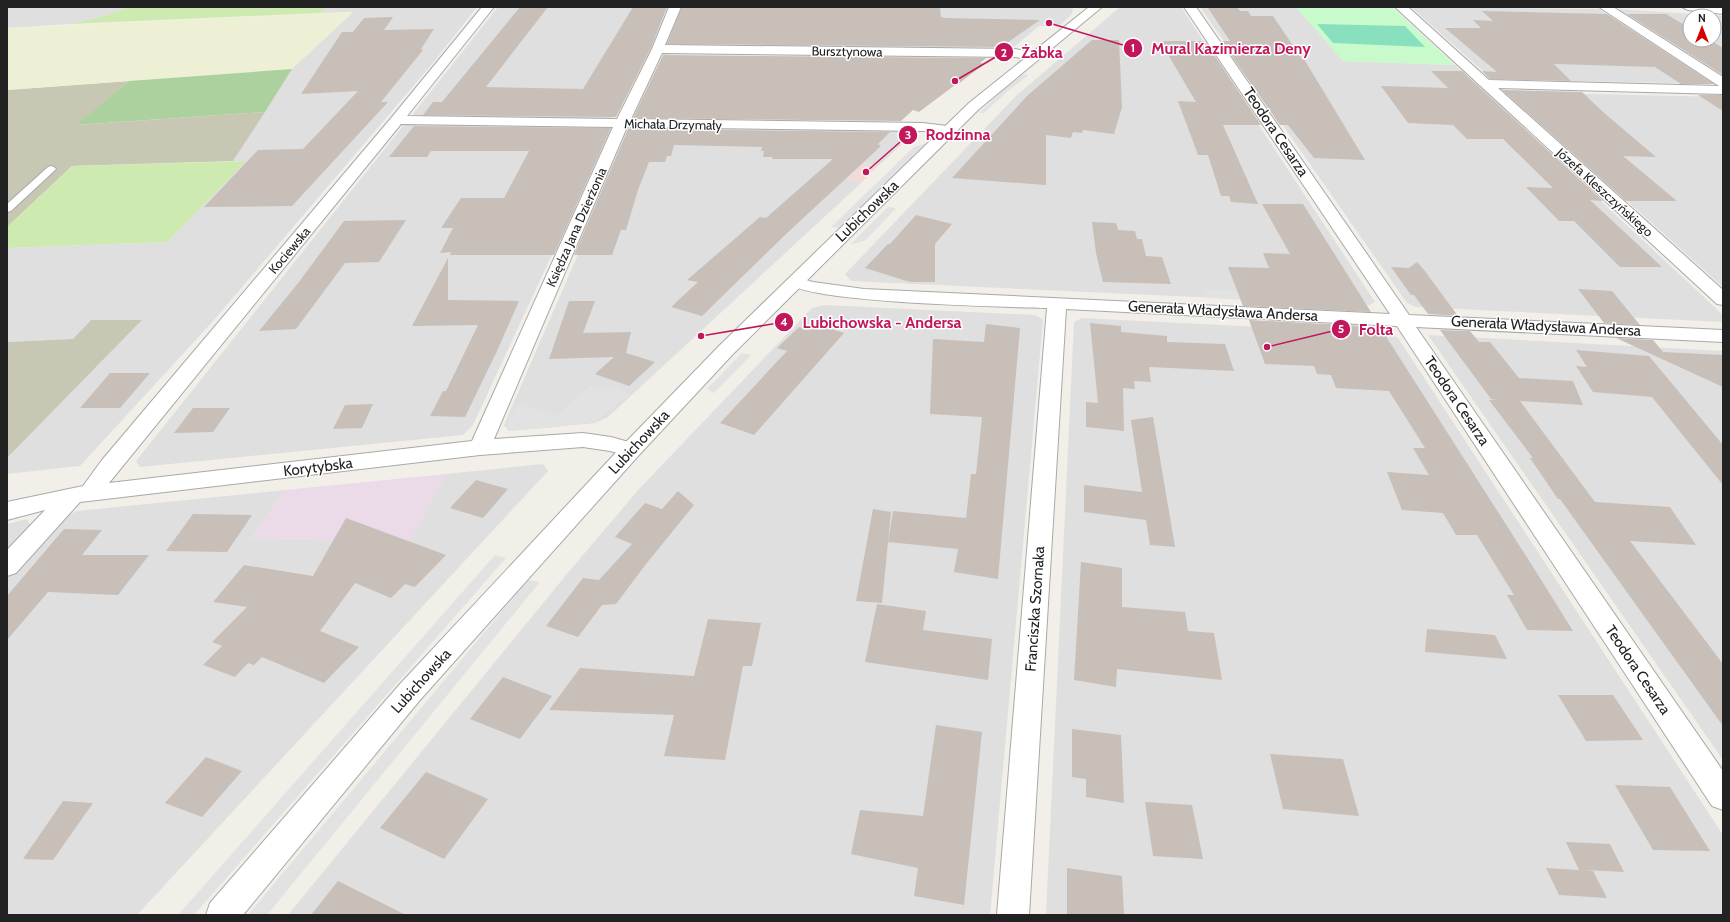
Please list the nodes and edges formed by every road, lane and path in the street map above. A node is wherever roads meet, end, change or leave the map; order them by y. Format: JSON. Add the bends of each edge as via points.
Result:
{"nodes":[{"id":1,"x":488,"y":7,"type":"edge"},
{"id":2,"x":675,"y":7,"type":"edge"},
{"id":3,"x":1096,"y":7,"type":"edge"},
{"id":4,"x":1190,"y":7,"type":"edge"},
{"id":5,"x":1401,"y":7,"type":"edge"},
{"id":6,"x":1605,"y":7,"type":"edge"},
{"id":7,"x":1688,"y":7,"type":"edge"},
{"id":8,"x":1723,"y":11,"type":"edge"},
{"id":9,"x":658,"y":49,"type":"junction"},
{"id":10,"x":1036,"y":56,"type":"junction"},
{"id":11,"x":1723,"y":83,"type":"edge"},
{"id":12,"x":1486,"y":84,"type":"junction"},
{"id":13,"x":1723,"y":90,"type":"edge"},
{"id":14,"x":397,"y":120,"type":"junction"},
{"id":15,"x":622,"y":123,"type":"junction"},
{"id":16,"x":950,"y":130,"type":"junction"},
{"id":17,"x":51,"y":169,"type":"dead end"},
{"id":18,"x":7,"y":209,"type":"edge"},
{"id":19,"x":796,"y":282,"type":"junction"},
{"id":20,"x":1723,"y":300,"type":"edge"},
{"id":21,"x":1057,"y":303,"type":"junction"},
{"id":22,"x":1402,"y":319,"type":"junction"},
{"id":23,"x":1723,"y":336,"type":"edge"},
{"id":24,"x":480,"y":448,"type":"junction"},
{"id":25,"x":631,"y":450,"type":"junction"},
{"id":26,"x":81,"y":494,"type":"junction"},
{"id":27,"x":7,"y":511,"type":"edge"},
{"id":28,"x":7,"y":566,"type":"edge"},
{"id":29,"x":1723,"y":796,"type":"edge"},
{"id":30,"x":222,"y":915,"type":"edge"},
{"id":31,"x":1013,"y":915,"type":"edge"}],
"edges":[{"from":1,"to":14,"type":"street","name":"Kociewska"},
{"from":2,"to":9,"type":"street","name":"Księdza Jana Dzierżonia"},
{"from":3,"to":10,"type":"street","name":"Lubichowska"},
{"from":4,"to":22,"type":"street","name":"Teodora Cesarza"},
{"from":5,"to":12,"type":"street","name":"Józefa Kleszczyńskiego"},
{"from":6,"to":11,"type":"street"},
{"from":7,"to":8,"type":"street"},
{"from":9,"to":10,"type":"street","name":"Bursztynowa","via":[[1015,53]]},
{"from":9,"to":15,"type":"street","name":"Księdza Jana Dzierżonia"},
{"from":10,"to":16,"type":"street","name":"Lubichowska","via":[[974,106]]},
{"from":12,"to":13,"type":"street"},
{"from":12,"to":20,"type":"street","name":"Józefa Kleszczyńskiego"},
{"from":14,"to":15,"type":"street","name":"Michała Drzymały"},
{"from":14,"to":26,"type":"street","name":"Kociewska","via":[[110,465]]},
{"from":15,"to":16,"type":"street","name":"Michała Drzymały","via":[[922,127]]},
{"from":15,"to":24,"type":"street","name":"Księdza Jana Dzierżonia"},
{"from":16,"to":19,"type":"street","name":"Lubichowska"},
{"from":17,"to":18,"type":"lane"},
{"from":19,"to":21,"type":"street","name":"Generała Władysława Andersa","via":[[810,287],[864,294]]},
{"from":19,"to":25,"type":"street","name":"Lubichowska","via":[[726,350]]},
{"from":21,"to":22,"type":"street","name":"Generała Władysława Andersa"},
{"from":21,"to":31,"type":"street","name":"Franciszka Szornaka"},
{"from":22,"to":23,"type":"street","name":"Generała Władysława Andersa"},
{"from":22,"to":29,"type":"street","name":"Teodora Cesarza"},
{"from":24,"to":25,"type":"street","name":"Korytybska","via":[[583,440]]},
{"from":24,"to":26,"type":"street","name":"Korytybska"},
{"from":25,"to":30,"type":"street","name":"Lubichowska","via":[[410,692]]},
{"from":26,"to":27,"type":"street","name":"Korytybska"},
{"from":26,"to":28,"type":"street","name":"Kociewska"}]}
